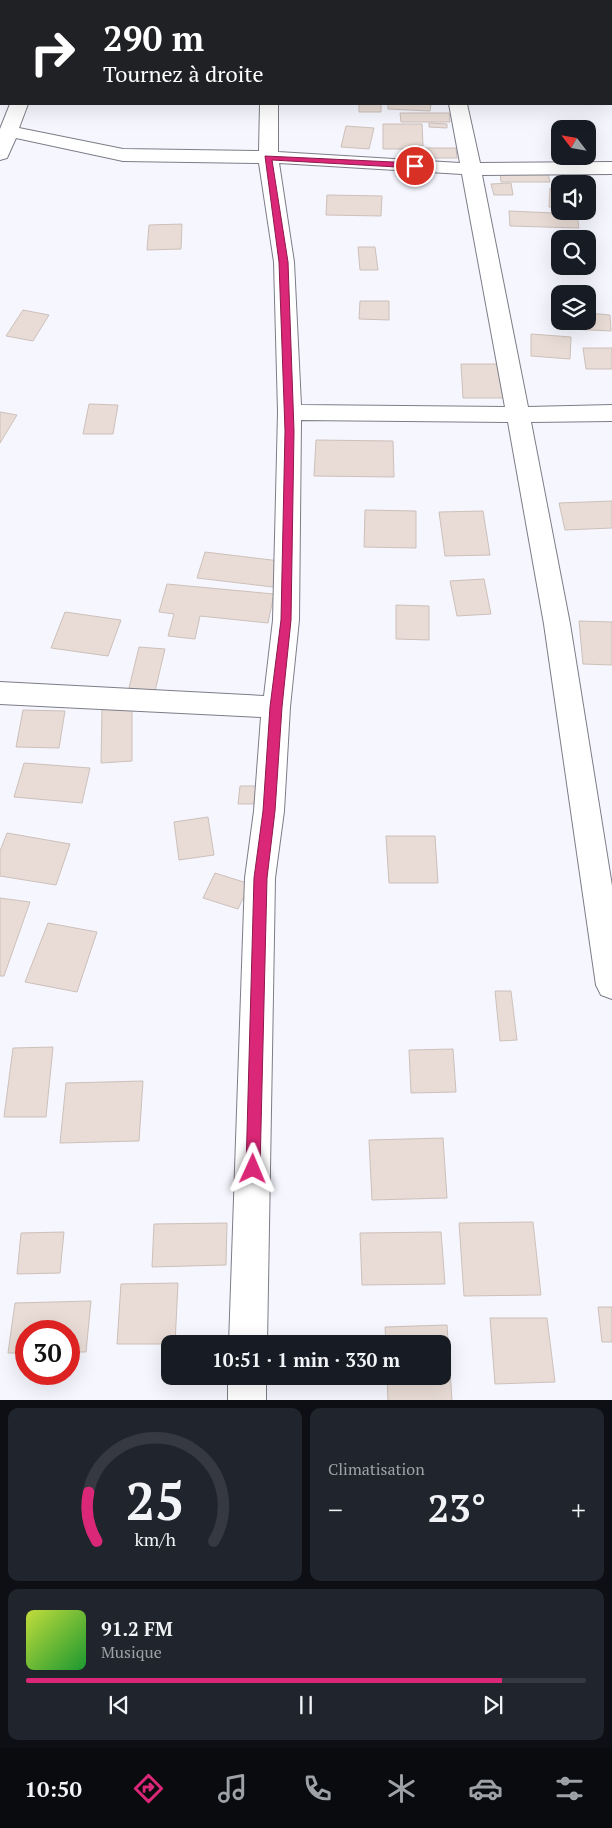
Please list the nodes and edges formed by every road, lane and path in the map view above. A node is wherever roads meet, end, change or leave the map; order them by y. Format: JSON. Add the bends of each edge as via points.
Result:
{"nodes":[{"id":1,"x":19,"y":105,"type":"edge"},
{"id":2,"x":269,"y":105,"type":"edge"},
{"id":3,"x":458,"y":105,"type":"edge"},
{"id":4,"x":9,"y":131,"type":"junction"},
{"id":5,"x":0,"y":154,"type":"edge"},
{"id":6,"x":268,"y":157,"type":"junction"},
{"id":7,"x":612,"y":168,"type":"edge"},
{"id":8,"x":470,"y":169,"type":"junction"},
{"id":9,"x":290,"y":412,"type":"junction"},
{"id":10,"x":612,"y":413,"type":"edge"},
{"id":11,"x":517,"y":416,"type":"junction"},
{"id":12,"x":0,"y":693,"type":"edge"},
{"id":13,"x":276,"y":707,"type":"junction"},
{"id":14,"x":612,"y":985,"type":"edge"},
{"id":15,"x":248,"y":1335,"type":"edge"},
{"id":16,"x":247,"y":1385,"type":"edge"},
{"id":17,"x":247,"y":1400,"type":"edge"}],
"edges":[{"from":1,"to":4,"type":"street"},
{"from":2,"to":6,"type":"street"},
{"from":3,"to":8,"type":"street"},
{"from":4,"to":5,"type":"street"},
{"from":4,"to":6,"type":"street","via":[[123,155]]},
{"from":6,"to":8,"type":"street"},
{"from":6,"to":9,"type":"street","via":[[284,262]]},
{"from":7,"to":8,"type":"street"},
{"from":8,"to":11,"type":"street"},
{"from":9,"to":11,"type":"street"},
{"from":9,"to":13,"type":"street","via":[[286,620]]},
{"from":10,"to":11,"type":"street"},
{"from":11,"to":14,"type":"street","via":[[557,624]]},
{"from":12,"to":13,"type":"street"},
{"from":13,"to":15,"type":"street","via":[[269,811],[260,878]]},
{"from":16,"to":17,"type":"street"}]}
